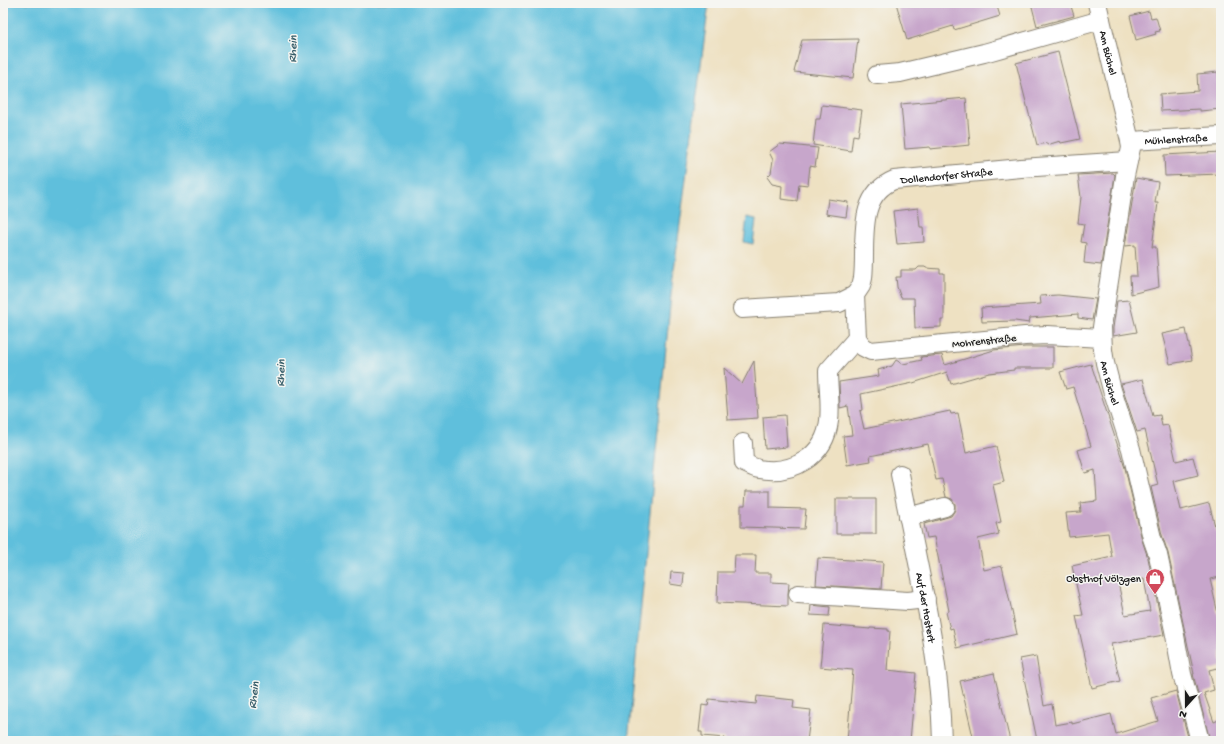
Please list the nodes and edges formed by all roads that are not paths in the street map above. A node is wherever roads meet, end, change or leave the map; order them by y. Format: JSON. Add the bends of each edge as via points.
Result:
{"nodes":[{"id":1,"x":1099,"y":11,"type":"edge"},
{"id":2,"x":877,"y":75,"type":"dead end"},
{"id":3,"x":1221,"y":136,"type":"edge"},
{"id":4,"x":1130,"y":141,"type":"junction"},
{"id":5,"x":1128,"y":161,"type":"junction"},
{"id":6,"x":855,"y":295,"type":"junction"},
{"id":7,"x":742,"y":309,"type":"dead end"},
{"id":8,"x":1102,"y":338,"type":"junction"},
{"id":9,"x":862,"y":344,"type":"junction"},
{"id":10,"x":743,"y":443,"type":"dead end"},
{"id":11,"x":900,"y":474,"type":"dead end"},
{"id":12,"x":945,"y":507,"type":"dead end"},
{"id":13,"x":908,"y":517,"type":"junction"},
{"id":14,"x":798,"y":594,"type":"dead end"},
{"id":15,"x":926,"y":599,"type":"junction"},
{"id":16,"x":942,"y":741,"type":"edge"},
{"id":17,"x":1200,"y":741,"type":"edge"}],
"edges":[{"from":1,"to":2,"type":"street","name":"Am Büchel","via":[[984,53],[900,73]]},
{"from":1,"to":4,"type":"street","name":"Am Büchel"},
{"from":3,"to":4,"type":"street","name":"Mühlenstraße"},
{"from":4,"to":5,"type":"street","name":"Am Büchel"},
{"from":5,"to":6,"type":"street","name":"Dollendorfer Straße","via":[[902,178],[887,183],[877,191],[869,203],[863,278]]},
{"from":5,"to":8,"type":"street","name":"Am Büchel"},
{"from":6,"to":7,"type":"street","via":[[840,303]]},
{"from":6,"to":9,"type":"street","name":"Dollendorfer Straße"},
{"from":8,"to":9,"type":"street","name":"Mohrenstraße","via":[[1025,336],[876,350]]},
{"from":8,"to":17,"type":"street","name":"Am Büchel","via":[[1105,363],[1131,449],[1160,562],[1182,674]]},
{"from":9,"to":10,"type":"street","via":[[828,371],[829,420],[818,450],[802,463],[782,469],[758,468],[744,463]]},
{"from":11,"to":13,"type":"street","name":"Auf der Hostert"},
{"from":12,"to":13,"type":"street"},
{"from":13,"to":15,"type":"street","name":"Auf der Hostert"},
{"from":14,"to":15,"type":"street","via":[[908,601]]},
{"from":15,"to":16,"type":"street","name":"Auf der Hostert","via":[[940,703]]}]}
